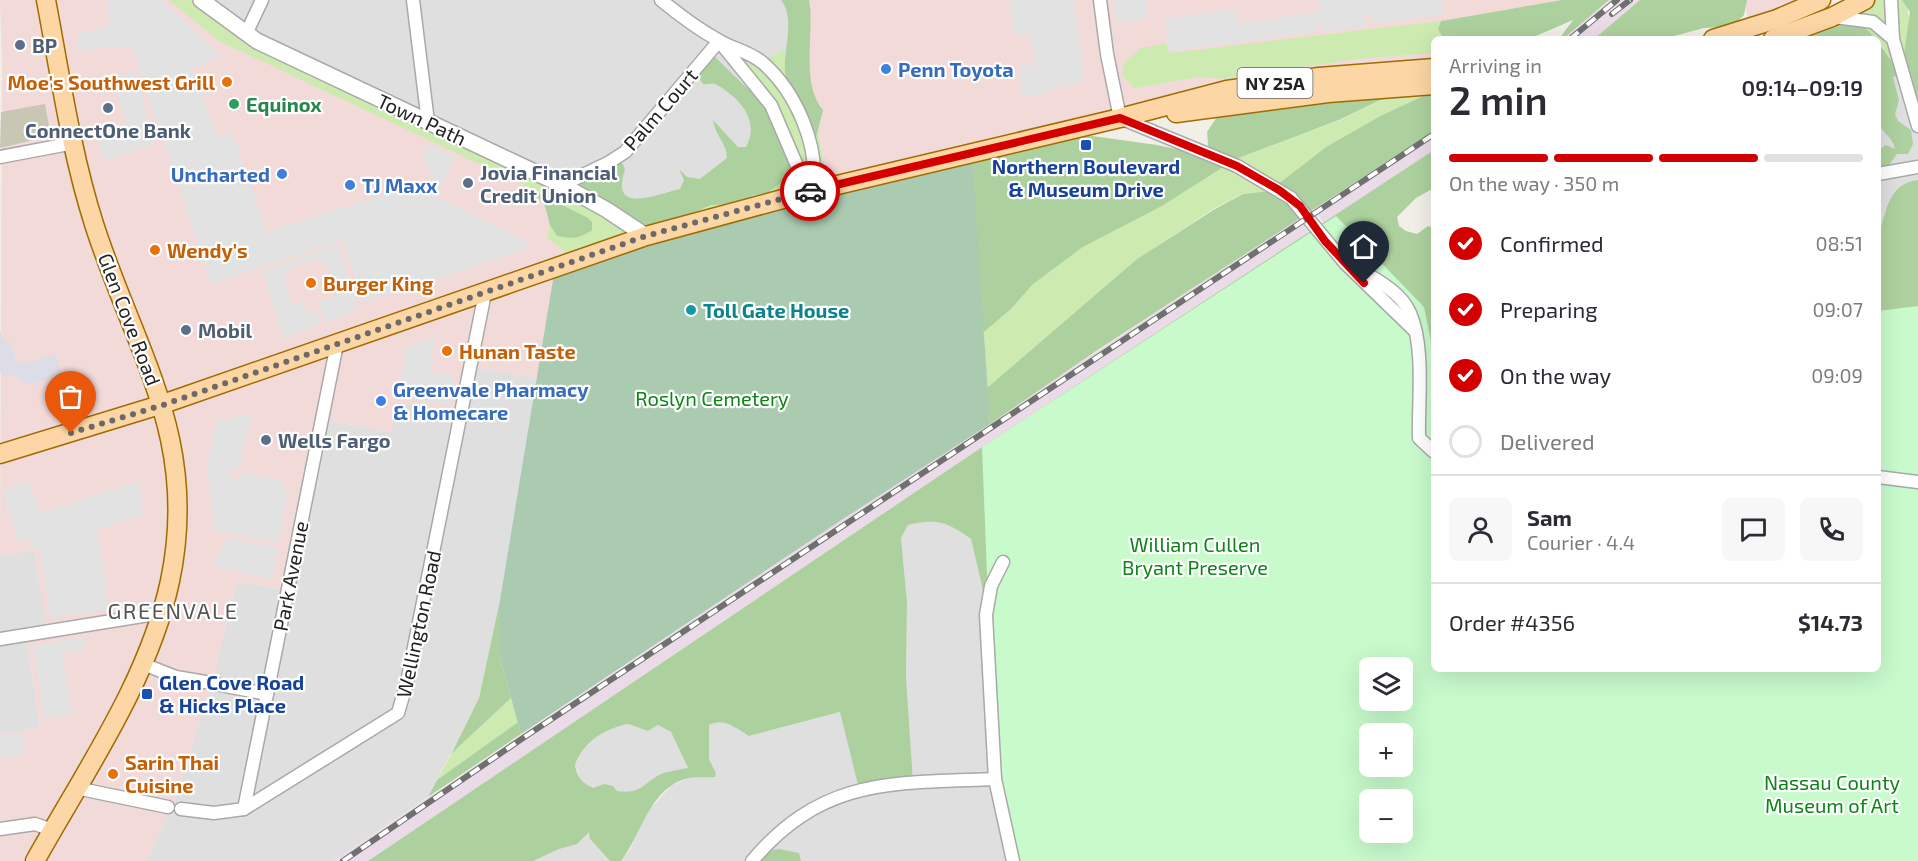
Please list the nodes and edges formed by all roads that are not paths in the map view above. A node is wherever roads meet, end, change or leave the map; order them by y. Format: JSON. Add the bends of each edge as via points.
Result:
{"nodes":[{"id":1,"x":46,"y":0,"type":"edge"},
{"id":2,"x":201,"y":0,"type":"edge"},
{"id":3,"x":261,"y":0,"type":"edge"},
{"id":4,"x":413,"y":0,"type":"edge"},
{"id":5,"x":661,"y":0,"type":"edge"},
{"id":6,"x":1100,"y":0,"type":"edge"},
{"id":7,"x":1821,"y":0,"type":"edge"},
{"id":8,"x":1864,"y":0,"type":"edge"},
{"id":9,"x":1891,"y":0,"type":"edge"},
{"id":10,"x":1832,"y":17,"type":"junction"},
{"id":11,"x":246,"y":34,"type":"junction"},
{"id":12,"x":1724,"y":36,"type":"edge"},
{"id":13,"x":1781,"y":36,"type":"edge"},
{"id":14,"x":1893,"y":39,"type":"junction"},
{"id":15,"x":719,"y":41,"type":"junction"},
{"id":16,"x":1431,"y":68,"type":"edge"},
{"id":17,"x":1431,"y":85,"type":"edge"},
{"id":18,"x":1120,"y":118,"type":"junction"},
{"id":19,"x":428,"y":122,"type":"junction"},
{"id":20,"x":1918,"y":126,"type":"edge"},
{"id":21,"x":74,"y":142,"type":"junction"},
{"id":22,"x":0,"y":157,"type":"edge"},
{"id":23,"x":1918,"y":167,"type":"edge"},
{"id":24,"x":1881,"y":173,"type":"edge"},
{"id":25,"x":562,"y":185,"type":"junction"},
{"id":26,"x":812,"y":191,"type":"junction"},
{"id":27,"x":646,"y":236,"type":"junction"},
{"id":28,"x":485,"y":293,"type":"junction"},
{"id":29,"x":337,"y":344,"type":"junction"},
{"id":30,"x":163,"y":405,"type":"junction"},
{"id":31,"x":1431,"y":449,"type":"edge"},
{"id":32,"x":0,"y":454,"type":"edge"},
{"id":33,"x":1881,"y":477,"type":"edge"},
{"id":34,"x":1918,"y":482,"type":"edge"},
{"id":35,"x":1003,"y":562,"type":"dead end"},
{"id":36,"x":161,"y":613,"type":"junction"},
{"id":37,"x":0,"y":639,"type":"edge"},
{"id":38,"x":143,"y":664,"type":"junction"},
{"id":39,"x":267,"y":694,"type":"junction"},
{"id":40,"x":994,"y":779,"type":"junction"},
{"id":41,"x":76,"y":788,"type":"junction"},
{"id":42,"x":168,"y":807,"type":"dead end"},
{"id":43,"x":181,"y":809,"type":"dead end"},
{"id":44,"x":244,"y":809,"type":"junction"},
{"id":45,"x":0,"y":829,"type":"edge"},
{"id":46,"x":52,"y":830,"type":"junction"},
{"id":47,"x":35,"y":861,"type":"edge"},
{"id":48,"x":752,"y":861,"type":"edge"},
{"id":49,"x":1013,"y":861,"type":"edge"}],
"edges":[{"from":1,"to":21,"type":"main road","name":"Glen Cove Road"},
{"from":2,"to":11,"type":"street","name":"Town Path"},
{"from":3,"to":11,"type":"street"},
{"from":4,"to":19,"type":"street"},
{"from":5,"to":15,"type":"street"},
{"from":6,"to":18,"type":"street"},
{"from":7,"to":12,"type":"main road"},
{"from":8,"to":10,"type":"main road"},
{"from":9,"to":14,"type":"street"},
{"from":10,"to":13,"type":"main road"},
{"from":10,"to":14,"type":"street","via":[[1873,22]]},
{"from":11,"to":19,"type":"street","name":"Town Path"},
{"from":14,"to":20,"type":"street"},
{"from":15,"to":25,"type":"street","name":"Palm Court","via":[[625,152]]},
{"from":15,"to":26,"type":"street","via":[[771,105],[801,175]]},
{"from":15,"to":26,"type":"street","via":[[763,63],[793,103],[813,152],[816,172]]},
{"from":16,"to":18,"type":"main road","number":"NY 25A","via":[[1319,77],[1227,90]]},
{"from":17,"to":18,"type":"main road","number":"NY 25A","via":[[1328,93],[1222,109]]},
{"from":18,"to":26,"type":"main road","number":"NY 25A"},
{"from":18,"to":31,"type":"street","via":[[1237,166],[1300,206],[1345,263],[1414,330],[1418,350],[1419,438]]},
{"from":19,"to":25,"type":"street","name":"Town Path"},
{"from":21,"to":22,"type":"street"},
{"from":21,"to":30,"type":"main road","name":"Glen Cove Road","via":[[94,223]]},
{"from":23,"to":24,"type":"street"},
{"from":25,"to":27,"type":"street","name":"Town Path"},
{"from":26,"to":27,"type":"main road","number":"NY 25A"},
{"from":27,"to":28,"type":"main road","number":"NY 25A"},
{"from":28,"to":29,"type":"main road","number":"NY 25A"},
{"from":28,"to":44,"type":"street","name":"Wellington Road","via":[[400,709],[387,722]]},
{"from":29,"to":30,"type":"main road","number":"NY 25A"},
{"from":29,"to":39,"type":"street","name":"Park Avenue"},
{"from":30,"to":32,"type":"main road","number":"NY 25A"},
{"from":30,"to":36,"type":"main road","name":"Glen Cove Road","via":[[177,475],[178,516],[173,567]]},
{"from":33,"to":34,"type":"street"},
{"from":35,"to":40,"type":"street","via":[[991,586],[986,615]]},
{"from":36,"to":37,"type":"street"},
{"from":36,"to":38,"type":"main road","name":"Glen Cove Road"},
{"from":38,"to":39,"type":"street","via":[[176,677]]},
{"from":38,"to":41,"type":"main road","name":"Glen Cove Road"},
{"from":39,"to":44,"type":"street","name":"Park Avenue"},
{"from":40,"to":48,"type":"street","via":[[859,789],[798,817]]},
{"from":40,"to":49,"type":"street"},
{"from":41,"to":42,"type":"street"},
{"from":41,"to":46,"type":"main road","name":"Glen Cove Road"},
{"from":43,"to":44,"type":"street","name":"Wellington Road","via":[[214,813]]},
{"from":45,"to":46,"type":"street","via":[[35,824]]},
{"from":46,"to":47,"type":"main road","name":"Glen Cove Road"}]}
